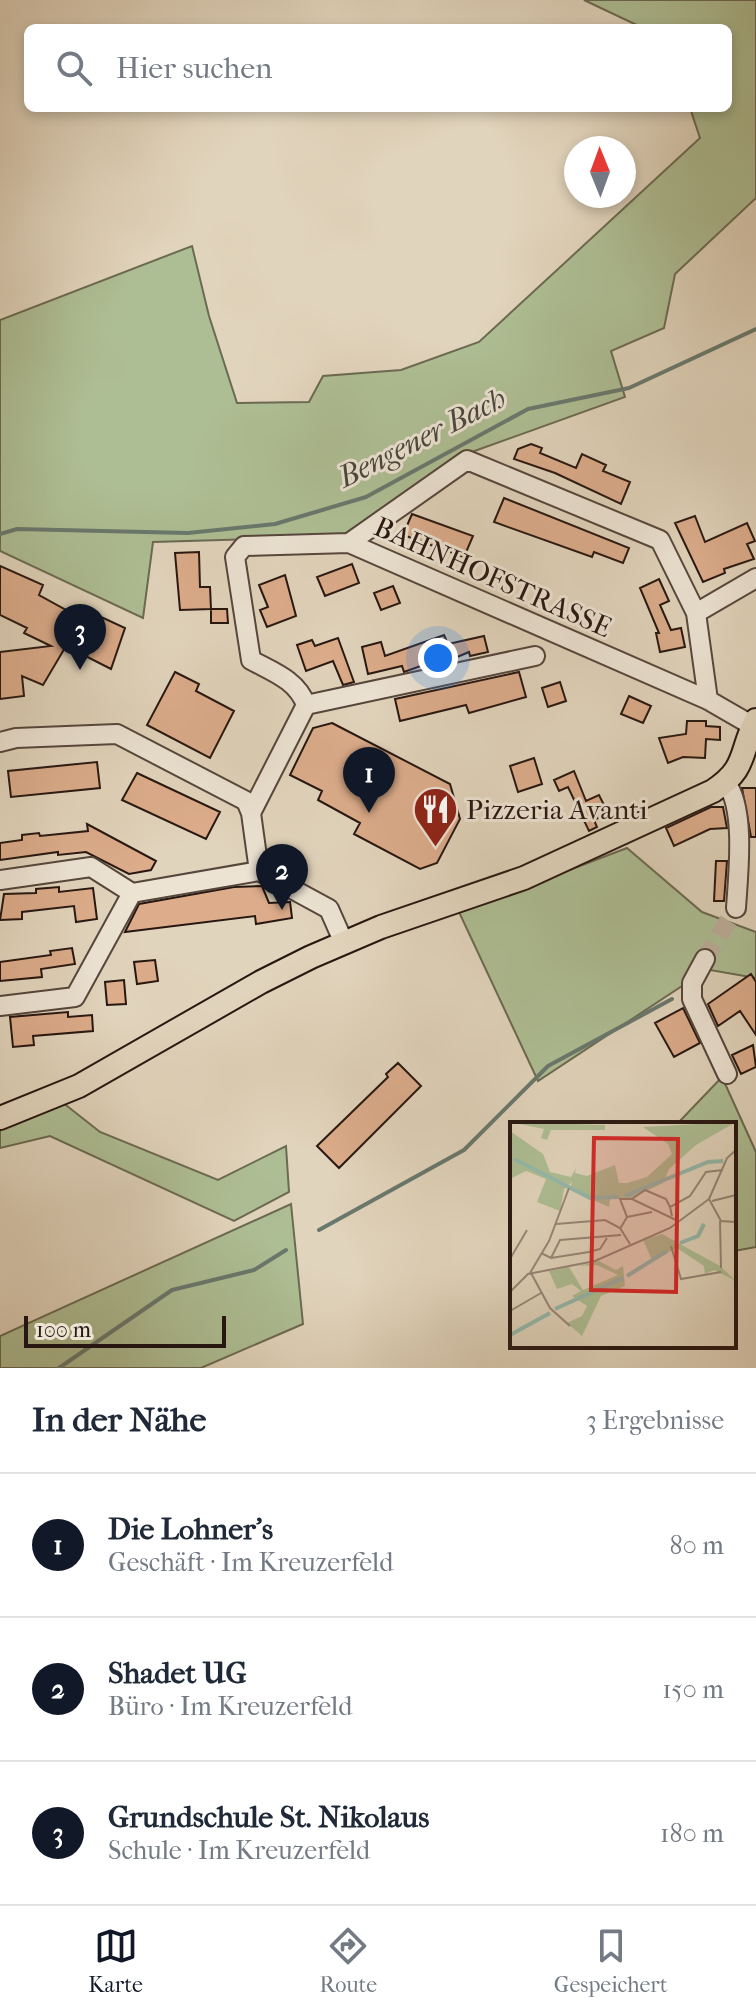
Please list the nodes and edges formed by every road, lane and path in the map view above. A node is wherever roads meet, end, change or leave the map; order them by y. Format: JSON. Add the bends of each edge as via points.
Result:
{"nodes":[{"id":1,"x":349,"y":543,"type":"junction"},
{"id":2,"x":756,"y":578,"type":"edge"},
{"id":3,"x":696,"y":613,"type":"junction"},
{"id":4,"x":535,"y":656,"type":"dead end"},
{"id":5,"x":708,"y":700,"type":"junction"},
{"id":6,"x":306,"y":705,"type":"junction"},
{"id":7,"x":755,"y":723,"type":"edge"},
{"id":8,"x":0,"y":742,"type":"edge"},
{"id":9,"x":726,"y":783,"type":"junction"},
{"id":10,"x":251,"y":813,"type":"junction"},
{"id":11,"x":259,"y":871,"type":"junction"},
{"id":12,"x":0,"y":880,"type":"edge"},
{"id":13,"x":132,"y":893,"type":"junction"},
{"id":14,"x":736,"y":908,"type":"tunnel mouth"},
{"id":15,"x":344,"y":943,"type":"junction"},
{"id":16,"x":705,"y":959,"type":"tunnel mouth"},
{"id":17,"x":0,"y":1006,"type":"edge"},
{"id":18,"x":727,"y":1074,"type":"dead end"},
{"id":19,"x":0,"y":1118,"type":"edge"}],
"edges":[{"from":1,"to":3,"type":"street","via":[[467,460],[660,540]]},
{"from":1,"to":5,"type":"street","name":"BAHNHOFSTRASSE"},
{"from":1,"to":6,"type":"street","name":"BAHNHOFSTRASSE","via":[[244,546],[235,557],[251,660],[288,680]]},
{"from":2,"to":3,"type":"street"},
{"from":3,"to":5,"type":"street"},
{"from":4,"to":6,"type":"street","name":"BAHNHOFSTRASSE"},
{"from":5,"to":7,"type":"street","name":"BAHNHOFSTRASSE"},
{"from":6,"to":10,"type":"street"},
{"from":7,"to":9,"type":"main road","via":[[742,765]]},
{"from":8,"to":10,"type":"street","via":[[117,734],[246,801]]},
{"from":9,"to":14,"type":"street","via":[[734,801],[739,851]]},
{"from":9,"to":15,"type":"main road","via":[[524,878]]},
{"from":10,"to":11,"type":"street"},
{"from":11,"to":13,"type":"street"},
{"from":11,"to":15,"type":"street","via":[[329,909]]},
{"from":12,"to":13,"type":"street","via":[[91,867]]},
{"from":13,"to":17,"type":"street","via":[[75,997]]},
{"from":15,"to":19,"type":"main road","via":[[261,982],[55,1098]]},
{"from":16,"to":18,"type":"street","via":[[692,983],[692,999]]}]}
